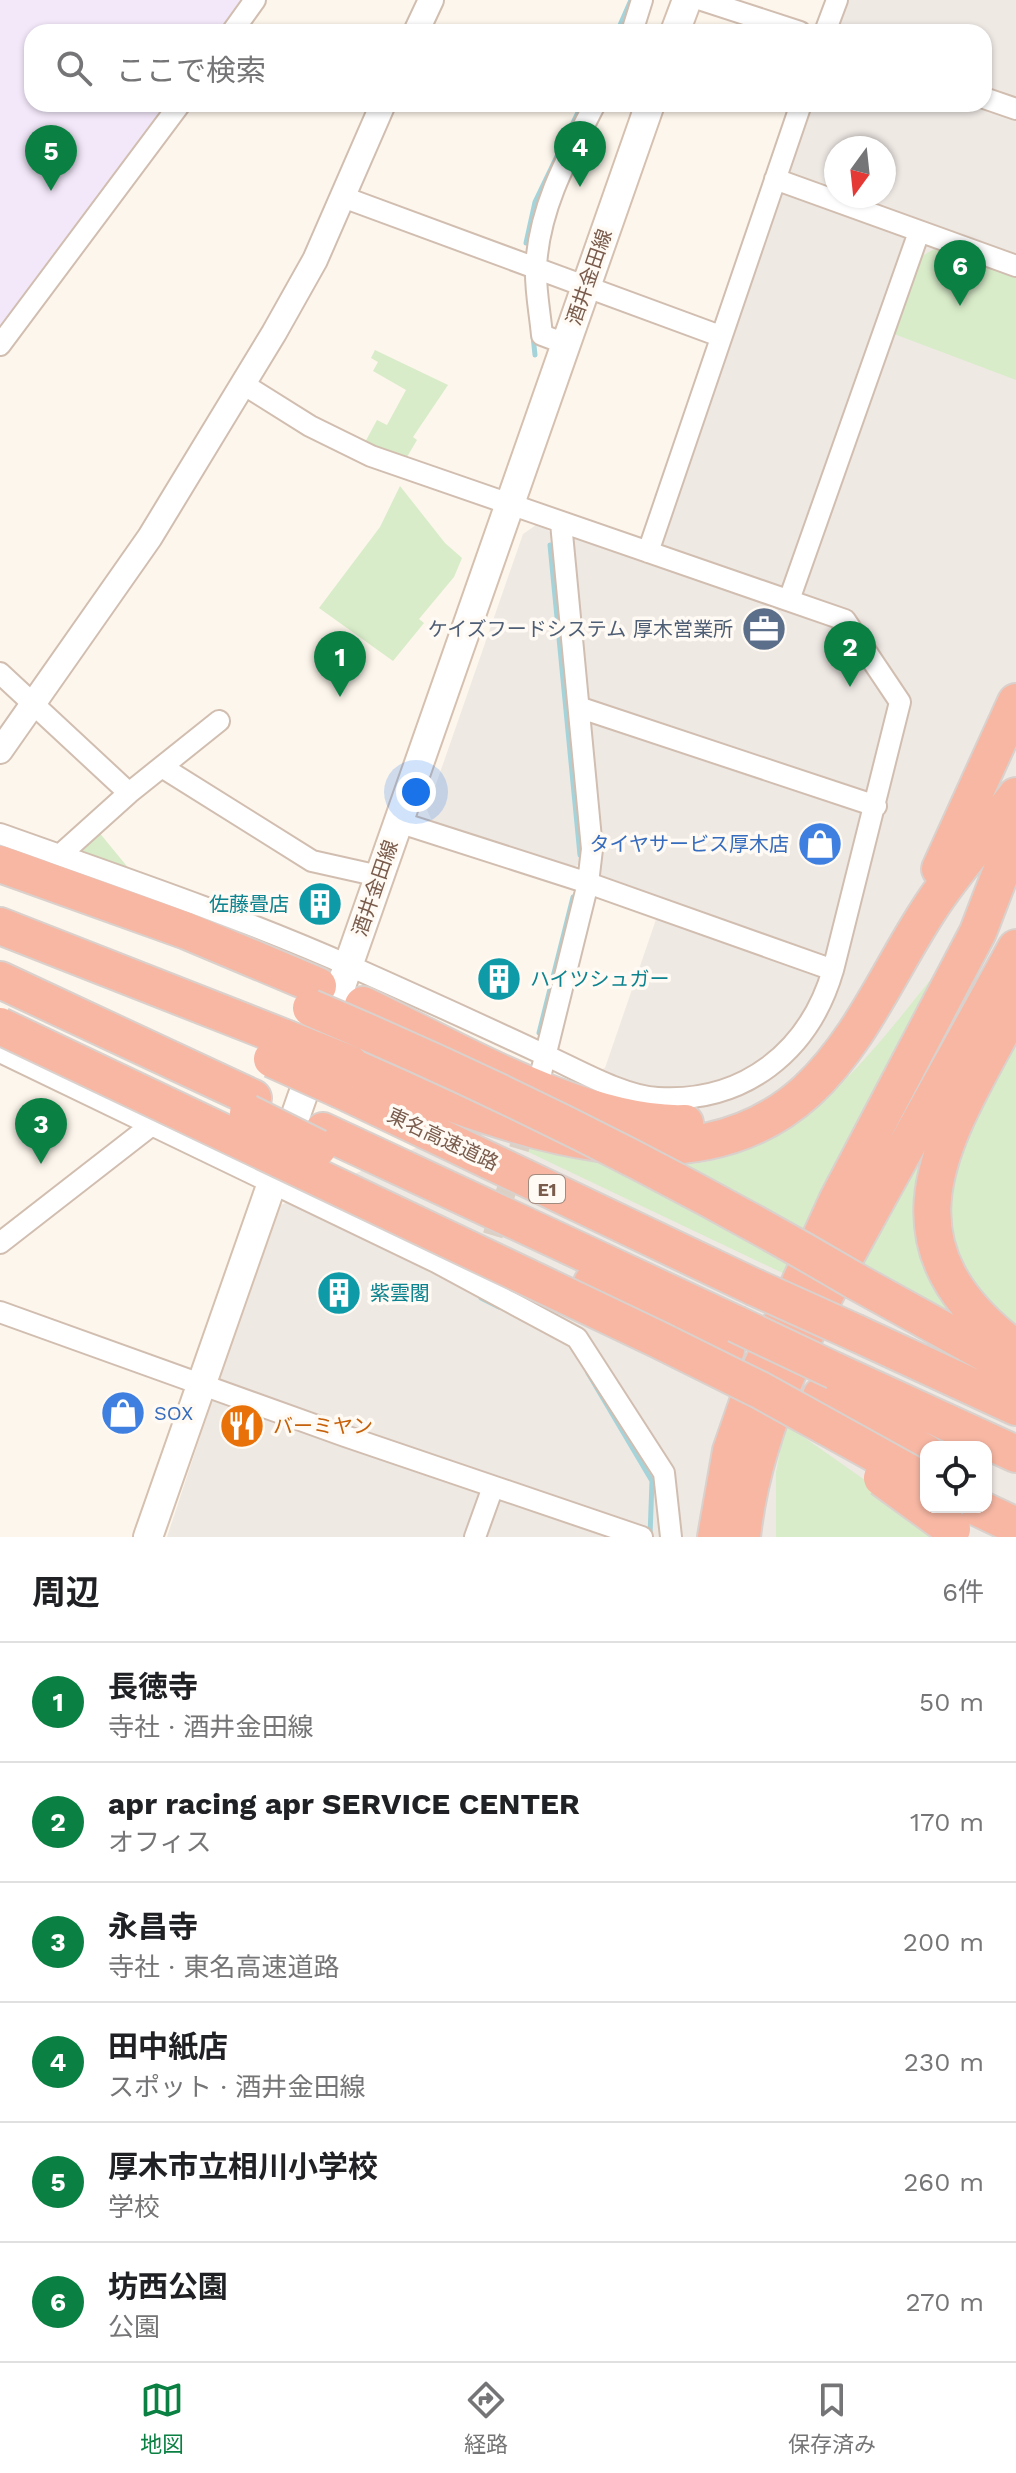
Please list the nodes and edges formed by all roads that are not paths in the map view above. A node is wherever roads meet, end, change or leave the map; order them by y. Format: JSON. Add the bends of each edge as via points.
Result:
{"nodes":[{"id":1,"x":255,"y":0,"type":"edge"},
{"id":2,"x":431,"y":0,"type":"edge"},
{"id":3,"x":642,"y":0,"type":"edge"},
{"id":4,"x":687,"y":0,"type":"edge"},
{"id":5,"x":702,"y":0,"type":"edge"},
{"id":6,"x":837,"y":0,"type":"edge"},
{"id":7,"x":238,"y":24,"type":"edge"},
{"id":8,"x":420,"y":24,"type":"edge"},
{"id":9,"x":634,"y":24,"type":"edge"},
{"id":10,"x":678,"y":24,"type":"edge"},
{"id":11,"x":776,"y":24,"type":"edge"},
{"id":12,"x":828,"y":24,"type":"edge"},
{"id":13,"x":992,"y":101,"type":"edge"},
{"id":14,"x":1016,"y":109,"type":"edge"},
{"id":15,"x":174,"y":112,"type":"edge"},
{"id":16,"x":380,"y":112,"type":"edge"},
{"id":17,"x":591,"y":112,"type":"edge"},
{"id":18,"x":647,"y":112,"type":"edge"},
{"id":19,"x":798,"y":112,"type":"edge"},
{"id":20,"x":775,"y":179,"type":"junction"},
{"id":21,"x":343,"y":197,"type":"junction"},
{"id":22,"x":919,"y":232,"type":"junction"},
{"id":23,"x":1016,"y":266,"type":"edge"},
{"id":24,"x":536,"y":268,"type":"junction"},
{"id":25,"x":585,"y":287,"type":"junction"},
{"id":26,"x":720,"y":336,"type":"junction"},
{"id":27,"x":566,"y":344,"type":"junction"},
{"id":28,"x":0,"y":345,"type":"edge"},
{"id":29,"x":243,"y":384,"type":"junction"},
{"id":30,"x":509,"y":506,"type":"junction"},
{"id":31,"x":561,"y":523,"type":"junction"},
{"id":32,"x":648,"y":552,"type":"junction"},
{"id":33,"x":789,"y":600,"type":"junction"},
{"id":34,"x":0,"y":673,"type":"edge"},
{"id":35,"x":1016,"y":702,"type":"edge"},
{"id":36,"x":35,"y":705,"type":"junction"},
{"id":37,"x":581,"y":708,"type":"junction"},
{"id":38,"x":219,"y":721,"type":"dead end"},
{"id":39,"x":0,"y":751,"type":"edge"},
{"id":40,"x":162,"y":767,"type":"junction"},
{"id":41,"x":129,"y":793,"type":"junction"},
{"id":42,"x":1016,"y":796,"type":"edge"},
{"id":43,"x":876,"y":806,"type":"junction"},
{"id":44,"x":398,"y":822,"type":"junction"},
{"id":45,"x":1016,"y":833,"type":"edge"},
{"id":46,"x":0,"y":834,"type":"edge"},
{"id":47,"x":60,"y":855,"type":"junction"},
{"id":48,"x":0,"y":864,"type":"edge"},
{"id":49,"x":379,"y":876,"type":"junction"},
{"id":50,"x":0,"y":878,"type":"edge"},
{"id":51,"x":588,"y":883,"type":"junction"},
{"id":52,"x":0,"y":929,"type":"edge"},
{"id":53,"x":905,"y":947,"type":"junction"},
{"id":54,"x":1016,"y":948,"type":"edge"},
{"id":55,"x":348,"y":965,"type":"junction"},
{"id":56,"x":833,"y":970,"type":"junction"},
{"id":57,"x":0,"y":980,"type":"edge"},
{"id":58,"x":0,"y":987,"type":"edge"},
{"id":59,"x":315,"y":997,"type":"junction"},
{"id":60,"x":875,"y":1000,"type":"junction"},
{"id":61,"x":1016,"y":1004,"type":"edge"},
{"id":62,"x":0,"y":1026,"type":"edge"},
{"id":63,"x":0,"y":1052,"type":"edge"},
{"id":64,"x":544,"y":1064,"type":"junction"},
{"id":65,"x":346,"y":1077,"type":"junction"},
{"id":66,"x":250,"y":1105,"type":"junction"},
{"id":67,"x":153,"y":1124,"type":"junction"},
{"id":68,"x":273,"y":1182,"type":"junction"},
{"id":69,"x":0,"y":1243,"type":"edge"},
{"id":70,"x":484,"y":1264,"type":"tunnel mouth"},
{"id":71,"x":477,"y":1285,"type":"junction"},
{"id":72,"x":0,"y":1312,"type":"edge"},
{"id":73,"x":723,"y":1346,"type":"junction"},
{"id":74,"x":1016,"y":1349,"type":"edge"},
{"id":75,"x":1016,"y":1370,"type":"edge"},
{"id":76,"x":828,"y":1384,"type":"junction"},
{"id":77,"x":202,"y":1385,"type":"junction"},
{"id":78,"x":1016,"y":1407,"type":"edge"},
{"id":79,"x":769,"y":1419,"type":"junction"},
{"id":80,"x":920,"y":1449,"type":"edge"},
{"id":81,"x":1016,"y":1454,"type":"edge"},
{"id":82,"x":920,"y":1478,"type":"edge"},
{"id":83,"x":493,"y":1487,"type":"junction"},
{"id":84,"x":992,"y":1494,"type":"edge"},
{"id":85,"x":1016,"y":1515,"type":"edge"},
{"id":86,"x":964,"y":1524,"type":"edge"},
{"id":87,"x":1016,"y":1526,"type":"edge"},
{"id":88,"x":148,"y":1537,"type":"edge"},
{"id":89,"x":475,"y":1537,"type":"edge"},
{"id":90,"x":641,"y":1537,"type":"edge"},
{"id":91,"x":671,"y":1537,"type":"edge"},
{"id":92,"x":716,"y":1537,"type":"edge"},
{"id":93,"x":742,"y":1537,"type":"edge"},
{"id":94,"x":764,"y":1537,"type":"edge"}],
"edges":[{"from":1,"to":7,"type":"street"},
{"from":2,"to":8,"type":"street"},
{"from":3,"to":9,"type":"street"},
{"from":4,"to":10,"type":"main road"},
{"from":5,"to":11,"type":"street"},
{"from":6,"to":12,"type":"street"},
{"from":13,"to":14,"type":"street"},
{"from":15,"to":28,"type":"street"},
{"from":16,"to":21,"type":"street"},
{"from":17,"to":24,"type":"street","via":[[557,178]]},
{"from":18,"to":25,"type":"main road","name":"酒井金田線"},
{"from":19,"to":20,"type":"street"},
{"from":20,"to":22,"type":"street"},
{"from":20,"to":26,"type":"street"},
{"from":21,"to":24,"type":"street"},
{"from":21,"to":29,"type":"street","via":[[315,260]]},
{"from":22,"to":23,"type":"street"},
{"from":22,"to":33,"type":"street"},
{"from":24,"to":25,"type":"street"},
{"from":24,"to":27,"type":"street","via":[[542,335]]},
{"from":25,"to":26,"type":"street"},
{"from":25,"to":27,"type":"main road","name":"酒井金田線"},
{"from":26,"to":32,"type":"street"},
{"from":27,"to":30,"type":"main road","name":"酒井金田線"},
{"from":29,"to":30,"type":"street","via":[[371,456]]},
{"from":29,"to":36,"type":"street","via":[[150,537]]},
{"from":30,"to":31,"type":"street"},
{"from":30,"to":44,"type":"main road","name":"酒井金田線"},
{"from":31,"to":32,"type":"street"},
{"from":31,"to":37,"type":"street"},
{"from":32,"to":33,"type":"street"},
{"from":33,"to":43,"type":"street","via":[[845,620],[900,702]]},
{"from":34,"to":36,"type":"street"},
{"from":35,"to":53,"type":"highway"},
{"from":36,"to":39,"type":"street"},
{"from":36,"to":41,"type":"street"},
{"from":37,"to":43,"type":"street"},
{"from":37,"to":51,"type":"street","via":[[592,816]]},
{"from":38,"to":40,"type":"street"},
{"from":40,"to":41,"type":"street"},
{"from":40,"to":49,"type":"street","via":[[312,861]]},
{"from":41,"to":47,"type":"street"},
{"from":42,"to":53,"type":"highway","via":[[950,878]]},
{"from":43,"to":56,"type":"street"},
{"from":44,"to":49,"type":"main road","name":"酒井金田線"},
{"from":44,"to":51,"type":"street"},
{"from":45,"to":92,"type":"highway","via":[[978,932],[838,1199],[761,1367],[731,1451]]},
{"from":46,"to":47,"type":"street"},
{"from":47,"to":55,"type":"street"},
{"from":48,"to":59,"type":"highway","via":[[210,940]]},
{"from":49,"to":55,"type":"main road","name":"酒井金田線"},
{"from":50,"to":59,"type":"highway"},
{"from":51,"to":56,"type":"street"},
{"from":51,"to":64,"type":"street"},
{"from":52,"to":65,"type":"highway","name":"東名高速道路","number":"E1","bridge":true},
{"from":53,"to":60,"type":"highway"},
{"from":54,"to":79,"type":"highway","via":[[829,1288]]},
{"from":55,"to":64,"type":"street"},
{"from":55,"to":68,"type":"main road","name":"酒井金田線"},
{"from":56,"to":64,"type":"street","via":[[808,1027],[779,1059],[738,1088],[697,1098],[654,1098]]},
{"from":57,"to":66,"type":"highway","number":"E1"},
{"from":58,"to":66,"type":"highway"},
{"from":59,"to":60,"type":"highway","via":[[363,1005],[590,1109],[682,1124],[728,1117],[792,1087],[832,1053]]},
{"from":59,"to":75,"type":"highway","bridge":true,"via":[[601,1143]]},
{"from":60,"to":65,"type":"highway","via":[[833,1063],[788,1107],[736,1134],[681,1146],[616,1145],[562,1135]]},
{"from":61,"to":74,"type":"highway","via":[[947,1138],[931,1199],[934,1238],[949,1277],[977,1314]]},
{"from":62,"to":73,"type":"highway","bridge":true},
{"from":63,"to":67,"type":"street"},
{"from":65,"to":78,"type":"highway","name":"東名高速道路","number":"E1","bridge":true,"via":[[754,1287]]},
{"from":66,"to":73,"type":"highway","number":"E1"},
{"from":67,"to":68,"type":"street"},
{"from":67,"to":69,"type":"street"},
{"from":68,"to":71,"type":"street"},
{"from":68,"to":77,"type":"main road","name":"酒井金田線"},
{"from":70,"to":71,"type":"street"},
{"from":71,"to":91,"type":"street","via":[[577,1338],[664,1473]]},
{"from":72,"to":77,"type":"street"},
{"from":73,"to":76,"type":"highway","number":"E1","bridge":true},
{"from":73,"to":82,"type":"highway","bridge":true},
{"from":73,"to":86,"type":"highway","bridge":true,"via":[[822,1434]]},
{"from":76,"to":80,"type":"highway"},
{"from":76,"to":81,"type":"highway","number":"E1"},
{"from":77,"to":83,"type":"street"},
{"from":77,"to":88,"type":"main road","name":"酒井金田線"},
{"from":79,"to":93,"type":"highway","via":[[749,1488]]},
{"from":79,"to":94,"type":"highway"},
{"from":83,"to":89,"type":"street"},
{"from":83,"to":90,"type":"street"},
{"from":84,"to":85,"type":"highway"},
{"from":86,"to":87,"type":"highway"}]}
